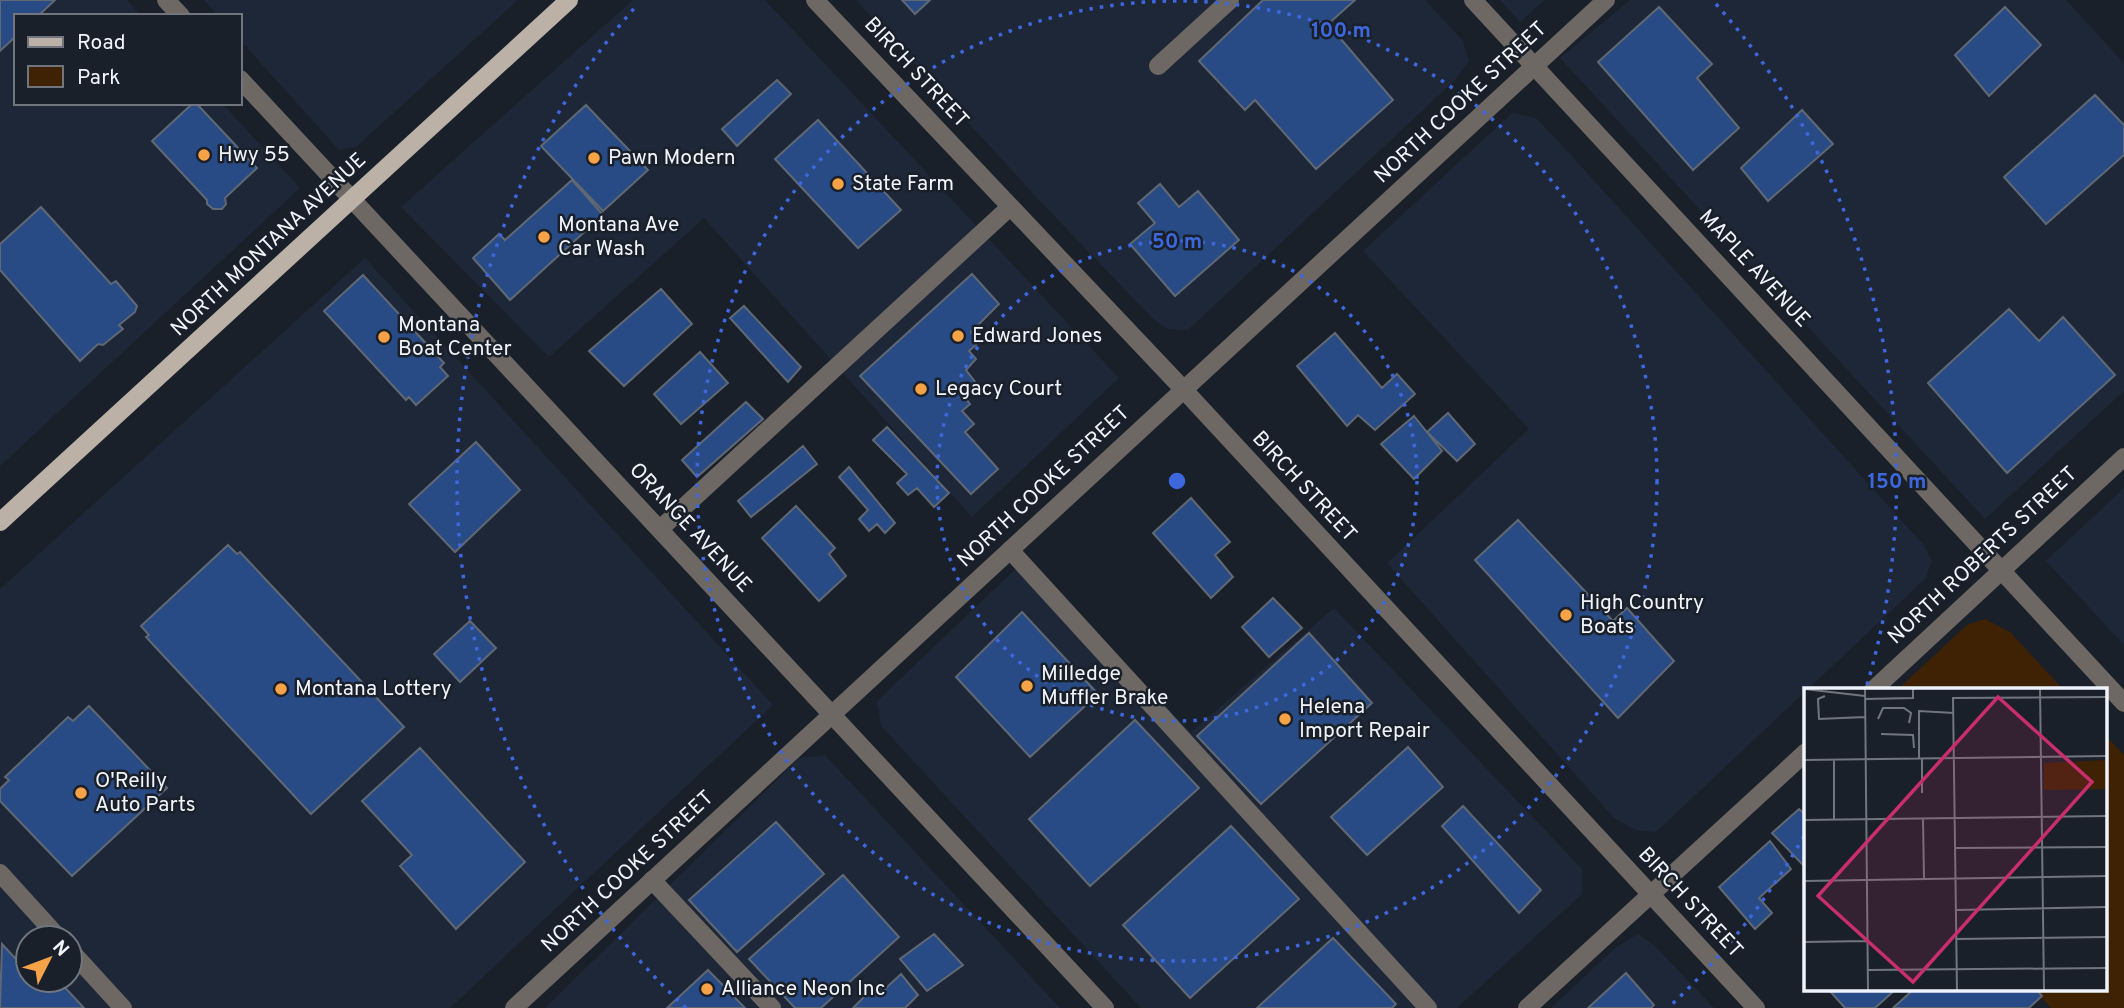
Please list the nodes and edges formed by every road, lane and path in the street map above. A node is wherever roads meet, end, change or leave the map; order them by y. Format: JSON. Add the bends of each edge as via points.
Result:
{"nodes":[{"id":1,"x":166,"y":0,"type":"edge"},
{"id":2,"x":569,"y":0,"type":"edge"},
{"id":3,"x":815,"y":0,"type":"edge"},
{"id":4,"x":1230,"y":0,"type":"edge"},
{"id":5,"x":1473,"y":0,"type":"edge"},
{"id":6,"x":1606,"y":0,"type":"edge"},
{"id":7,"x":179,"y":14,"type":"edge"},
{"id":8,"x":1158,"y":66,"type":"dead end"},
{"id":9,"x":1535,"y":66,"type":"junction"},
{"id":10,"x":242,"y":81,"type":"edge"},
{"id":11,"x":352,"y":200,"type":"junction"},
{"id":12,"x":1010,"y":207,"type":"junction"},
{"id":13,"x":1184,"y":390,"type":"junction"},
{"id":14,"x":2124,"y":457,"type":"edge"},
{"id":15,"x":0,"y":522,"type":"edge"},
{"id":16,"x":660,"y":529,"type":"junction"},
{"id":17,"x":1010,"y":550,"type":"junction"},
{"id":18,"x":2002,"y":570,"type":"junction"},
{"id":19,"x":1874,"y":688,"type":"edge"},
{"id":20,"x":2124,"y":703,"type":"edge"},
{"id":21,"x":832,"y":714,"type":"junction"},
{"id":22,"x":1804,"y":752,"type":"edge"},
{"id":23,"x":0,"y":873,"type":"edge"},
{"id":24,"x":652,"y":880,"type":"junction"},
{"id":25,"x":1650,"y":894,"type":"junction"},
{"id":26,"x":47,"y":924,"type":"edge"},
{"id":27,"x":84,"y":965,"type":"edge"},
{"id":28,"x":123,"y":1008,"type":"edge"},
{"id":29,"x":514,"y":1008,"type":"edge"},
{"id":30,"x":772,"y":1008,"type":"edge"},
{"id":31,"x":1105,"y":1008,"type":"edge"},
{"id":32,"x":1428,"y":1008,"type":"edge"},
{"id":33,"x":1527,"y":1008,"type":"edge"},
{"id":34,"x":1756,"y":1008,"type":"edge"}],
"edges":[{"from":1,"to":7,"type":"street"},
{"from":2,"to":11,"type":"main road","name":"NORTH MONTANA AVENUE"},
{"from":3,"to":12,"type":"street","name":"BIRCH STREET"},
{"from":4,"to":8,"type":"street"},
{"from":5,"to":9,"type":"street","name":"MAPLE AVENUE"},
{"from":6,"to":9,"type":"street","name":"NORTH COOKE STREET"},
{"from":9,"to":13,"type":"street","name":"NORTH COOKE STREET"},
{"from":9,"to":18,"type":"street","name":"MAPLE AVENUE"},
{"from":10,"to":11,"type":"street","name":"ORANGE AVENUE"},
{"from":11,"to":15,"type":"main road","name":"NORTH MONTANA AVENUE"},
{"from":11,"to":16,"type":"street","name":"ORANGE AVENUE"},
{"from":12,"to":13,"type":"street","name":"BIRCH STREET"},
{"from":12,"to":16,"type":"street"},
{"from":13,"to":17,"type":"street","name":"NORTH COOKE STREET"},
{"from":13,"to":25,"type":"street","name":"BIRCH STREET"},
{"from":14,"to":18,"type":"street","name":"NORTH ROBERTS STREET"},
{"from":16,"to":21,"type":"street","name":"ORANGE AVENUE"},
{"from":17,"to":21,"type":"street","name":"NORTH COOKE STREET"},
{"from":17,"to":32,"type":"street"},
{"from":18,"to":19,"type":"street","name":"NORTH ROBERTS STREET"},
{"from":18,"to":20,"type":"street","name":"MAPLE AVENUE"},
{"from":21,"to":24,"type":"street","name":"NORTH COOKE STREET"},
{"from":21,"to":31,"type":"street","name":"ORANGE AVENUE"},
{"from":22,"to":25,"type":"street"},
{"from":23,"to":26,"type":"street"},
{"from":24,"to":29,"type":"street","name":"NORTH COOKE STREET"},
{"from":24,"to":30,"type":"street"},
{"from":25,"to":33,"type":"street"},
{"from":25,"to":34,"type":"street","name":"BIRCH STREET"},
{"from":27,"to":28,"type":"street"}]}
